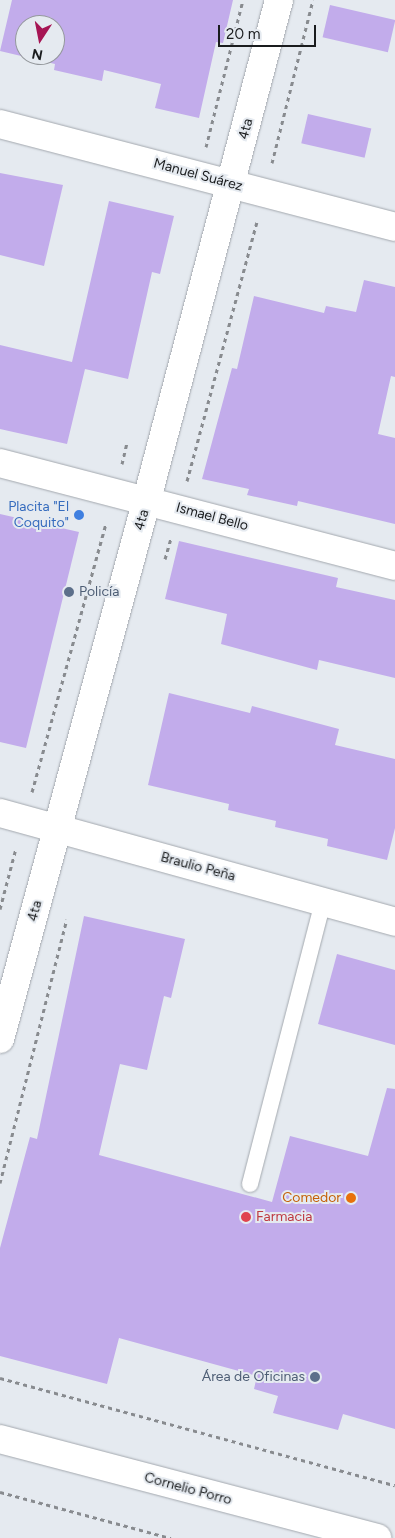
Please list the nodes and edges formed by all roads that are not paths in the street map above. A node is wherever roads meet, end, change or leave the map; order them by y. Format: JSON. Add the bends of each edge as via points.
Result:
{"nodes":[{"id":1,"x":279,"y":0,"type":"edge"},
{"id":2,"x":0,"y":124,"type":"edge"},
{"id":3,"x":232,"y":184,"type":"junction"},
{"id":4,"x":395,"y":227,"type":"edge"},
{"id":5,"x":0,"y":463,"type":"edge"},
{"id":6,"x":148,"y":500,"type":"junction"},
{"id":7,"x":395,"y":566,"type":"edge"},
{"id":8,"x":12,"y":816,"type":"edge"},
{"id":9,"x":57,"y":828,"type":"junction"},
{"id":10,"x":323,"y":902,"type":"junction"},
{"id":11,"x":395,"y":922,"type":"edge"},
{"id":12,"x":0,"y":1039,"type":"edge"},
{"id":13,"x":250,"y":1184,"type":"dead end"},
{"id":14,"x":0,"y":1440,"type":"edge"},
{"id":15,"x":377,"y":1538,"type":"edge"}],
"edges":[{"from":1,"to":3,"type":"main road","name":"4ta"},
{"from":2,"to":3,"type":"main road","name":"Manuel Suárez"},
{"from":3,"to":4,"type":"main road","name":"Manuel Suárez"},
{"from":3,"to":6,"type":"main road","name":"4ta"},
{"from":5,"to":6,"type":"main road","name":"Ismael Bello"},
{"from":6,"to":7,"type":"main road","name":"Ismael Bello"},
{"from":6,"to":9,"type":"main road","name":"4ta"},
{"from":8,"to":9,"type":"main road","name":"Braulio Peña"},
{"from":9,"to":10,"type":"main road","name":"Braulio Peña"},
{"from":9,"to":12,"type":"main road","name":"4ta"},
{"from":10,"to":11,"type":"main road","name":"Braulio Peña"},
{"from":10,"to":13,"type":"lane"},
{"from":14,"to":15,"type":"main road","name":"Cornelio Porro"}]}
